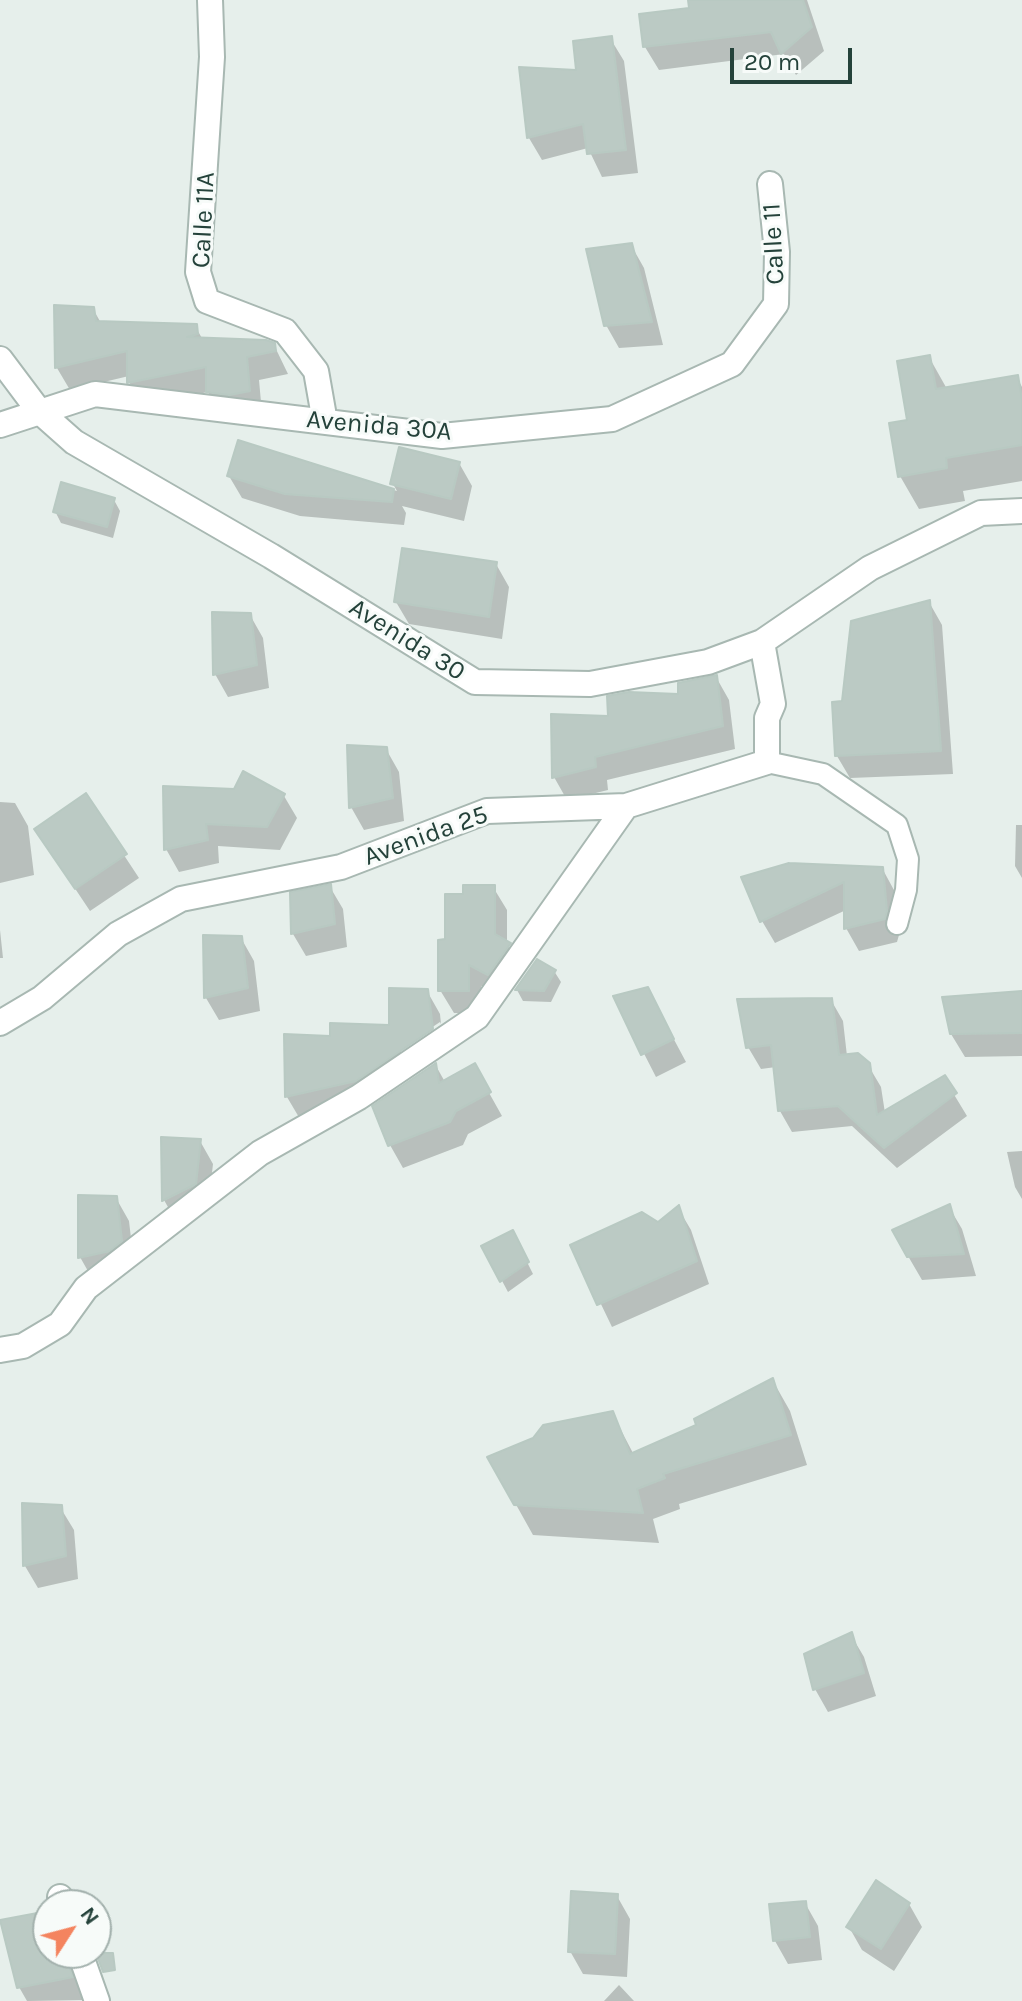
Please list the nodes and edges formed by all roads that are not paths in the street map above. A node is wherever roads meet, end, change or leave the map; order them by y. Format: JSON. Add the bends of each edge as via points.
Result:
{"nodes":[{"id":1,"x":210,"y":0,"type":"edge"},
{"id":2,"x":770,"y":184,"type":"dead end"},
{"id":3,"x":776,"y":304,"type":"joint"},
{"id":4,"x":0,"y":359,"type":"edge"},
{"id":5,"x":39,"y":411,"type":"junction"},
{"id":6,"x":325,"y":422,"type":"junction"},
{"id":7,"x":0,"y":425,"type":"edge"},
{"id":8,"x":1022,"y":511,"type":"edge"},
{"id":9,"x":762,"y":642,"type":"junction"},
{"id":10,"x":767,"y":762,"type":"junction"},
{"id":11,"x":626,"y":806,"type":"junction"},
{"id":12,"x":897,"y":924,"type":"dead end"},
{"id":13,"x":0,"y":1023,"type":"edge"},
{"id":14,"x":0,"y":1350,"type":"edge"},
{"id":15,"x":86,"y":1969,"type":"edge"},
{"id":16,"x":97,"y":2001,"type":"edge"}],
"edges":[{"from":1,"to":6,"type":"street","name":"Calle 11A","via":[[212,57],[198,272],[207,301],[285,331],[316,371]]},
{"from":2,"to":3,"type":"street","name":"Calle 11"},
{"from":3,"to":6,"type":"street","name":"Avenida 30A","via":[[732,364],[612,419],[442,436]]},
{"from":4,"to":5,"type":"street","name":"Avenida 30"},
{"from":5,"to":6,"type":"street","name":"Avenida 30A","via":[[95,394]]},
{"from":5,"to":7,"type":"street"},
{"from":5,"to":9,"type":"street","name":"Avenida 30","via":[[74,442],[475,682],[590,684],[708,662]]},
{"from":8,"to":9,"type":"street","name":"Avenida 30","via":[[981,513],[870,568]]},
{"from":9,"to":10,"type":"street","via":[[773,704],[767,718]]},
{"from":10,"to":11,"type":"street","name":"Avenida 25"},
{"from":10,"to":12,"type":"lane","via":[[823,774],[897,825],[908,859]]},
{"from":11,"to":13,"type":"street","name":"Avenida 25","via":[[487,811],[341,867],[181,899],[118,934],[42,998]]},
{"from":11,"to":14,"type":"street","via":[[477,1017],[359,1097],[260,1153],[86,1288],[60,1324],[23,1346]]},
{"from":15,"to":16,"type":"street"}]}
